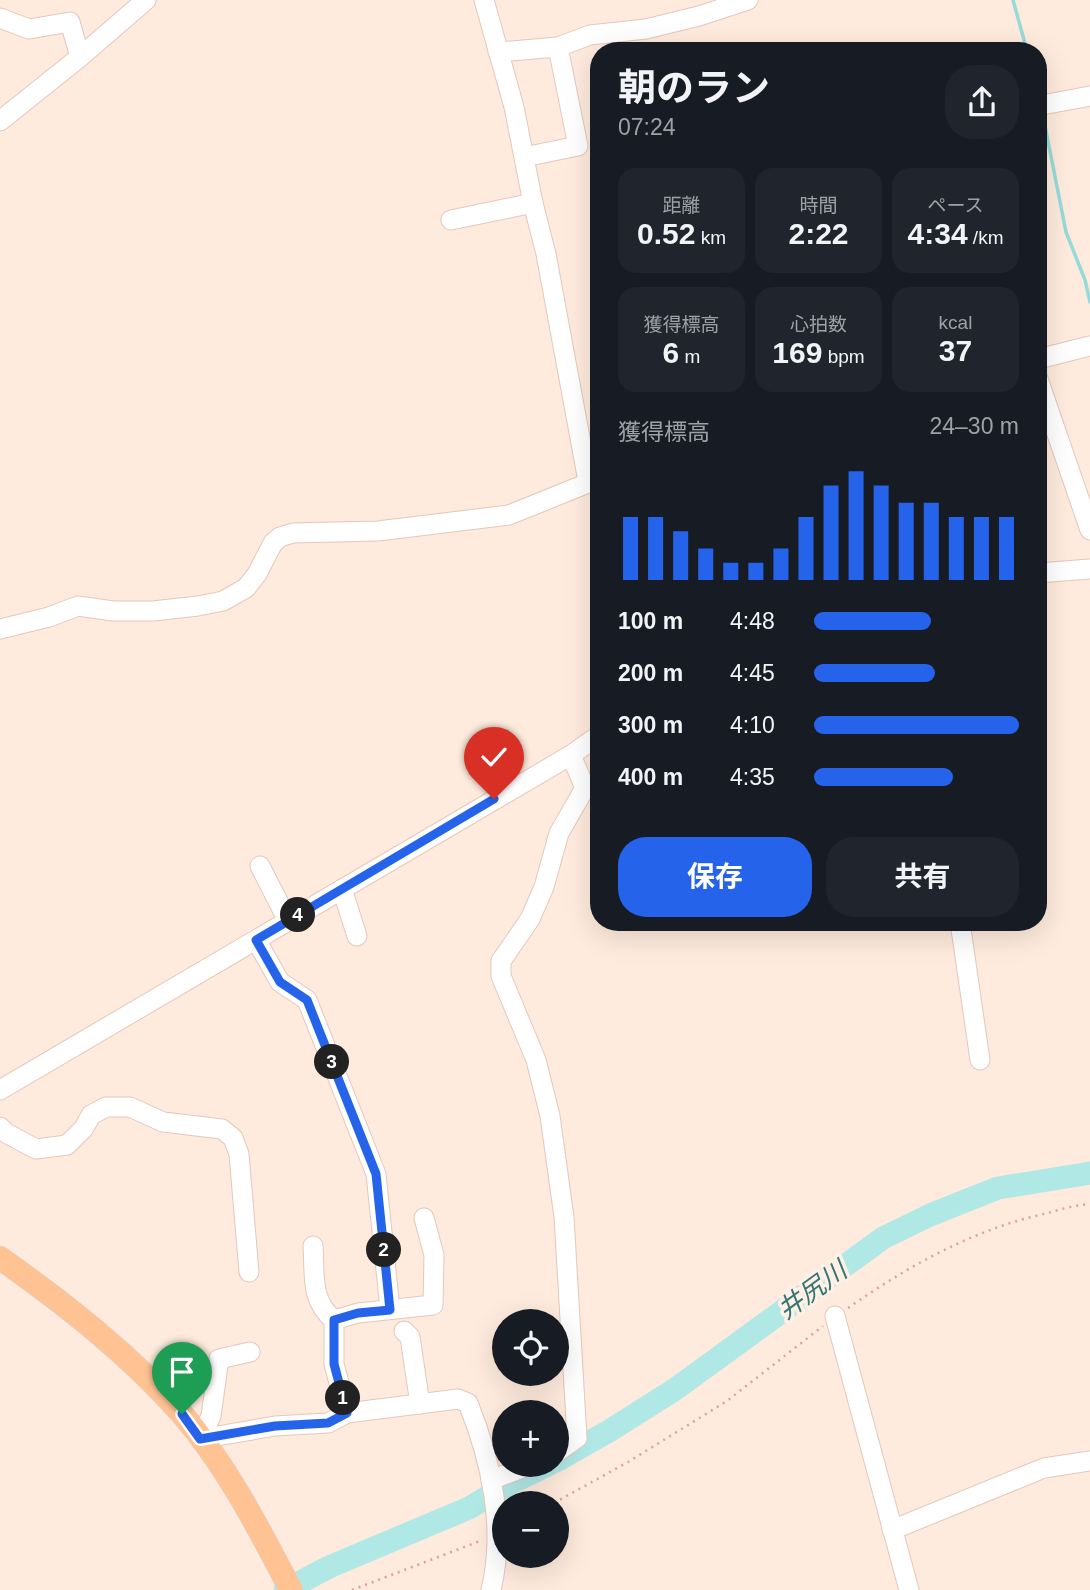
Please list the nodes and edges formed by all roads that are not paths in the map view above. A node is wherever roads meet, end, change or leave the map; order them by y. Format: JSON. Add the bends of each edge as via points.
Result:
{"nodes":[{"id":1,"x":146,"y":0,"type":"edge"},
{"id":2,"x":484,"y":0,"type":"edge"},
{"id":3,"x":748,"y":0,"type":"edge"},
{"id":4,"x":0,"y":18,"type":"edge"},
{"id":5,"x":558,"y":47,"type":"junction"},
{"id":6,"x":498,"y":52,"type":"junction"},
{"id":7,"x":80,"y":57,"type":"junction"},
{"id":8,"x":1090,"y":96,"type":"edge"},
{"id":9,"x":1047,"y":104,"type":"edge"},
{"id":10,"x":0,"y":121,"type":"edge"},
{"id":11,"x":524,"y":158,"type":"junction"},
{"id":12,"x":533,"y":204,"type":"junction"},
{"id":13,"x":451,"y":220,"type":"dead end"},
{"id":14,"x":1090,"y":346,"type":"edge"},
{"id":15,"x":1047,"y":357,"type":"edge"},
{"id":16,"x":1047,"y":405,"type":"edge"},
{"id":17,"x":590,"y":466,"type":"edge"},
{"id":18,"x":590,"y":481,"type":"edge"},
{"id":19,"x":1090,"y":530,"type":"edge"},
{"id":20,"x":1090,"y":569,"type":"edge"},
{"id":21,"x":1047,"y":572,"type":"edge"},
{"id":22,"x":0,"y":629,"type":"edge"},
{"id":23,"x":590,"y":741,"type":"edge"},
{"id":24,"x":570,"y":755,"type":"junction"},
{"id":25,"x":260,"y":866,"type":"dead end"},
{"id":26,"x":342,"y":889,"type":"junction"},
{"id":27,"x":288,"y":921,"type":"junction"},
{"id":28,"x":961,"y":931,"type":"edge"},
{"id":29,"x":357,"y":936,"type":"dead end"},
{"id":30,"x":256,"y":940,"type":"junction"},
{"id":31,"x":980,"y":1060,"type":"dead end"},
{"id":32,"x":0,"y":1090,"type":"edge"},
{"id":33,"x":0,"y":1127,"type":"edge"},
{"id":34,"x":424,"y":1219,"type":"dead end"},
{"id":35,"x":313,"y":1245,"type":"dead end"},
{"id":36,"x":0,"y":1258,"type":"edge"},
{"id":37,"x":248,"y":1272,"type":"dead end"},
{"id":38,"x":390,"y":1310,"type":"junction"},
{"id":39,"x":835,"y":1316,"type":"road end"},
{"id":40,"x":334,"y":1320,"type":"junction"},
{"id":41,"x":404,"y":1331,"type":"dead end"},
{"id":42,"x":250,"y":1352,"type":"dead end"},
{"id":43,"x":420,"y":1404,"type":"junction"},
{"id":44,"x":347,"y":1413,"type":"junction"},
{"id":45,"x":200,"y":1439,"type":"junction"},
{"id":46,"x":569,"y":1444,"type":"edge"},
{"id":47,"x":1090,"y":1461,"type":"edge"},
{"id":48,"x":503,"y":1477,"type":"edge"},
{"id":49,"x":492,"y":1482,"type":"junction"},
{"id":50,"x":892,"y":1530,"type":"junction"},
{"id":51,"x":291,"y":1590,"type":"edge"},
{"id":52,"x":491,"y":1590,"type":"edge"},
{"id":53,"x":909,"y":1590,"type":"edge"}],
"edges":[{"from":1,"to":7,"type":"street"},
{"from":2,"to":6,"type":"street"},
{"from":3,"to":5,"type":"street","via":[[646,29],[590,35]]},
{"from":4,"to":7,"type":"street","via":[[29,29],[69,22]]},
{"from":5,"to":6,"type":"street"},
{"from":5,"to":11,"type":"street","via":[[578,146]]},
{"from":6,"to":11,"type":"street"},
{"from":7,"to":10,"type":"street"},
{"from":8,"to":9,"type":"street"},
{"from":11,"to":12,"type":"street"},
{"from":12,"to":13,"type":"street"},
{"from":12,"to":17,"type":"street"},
{"from":14,"to":15,"type":"street"},
{"from":16,"to":19,"type":"street"},
{"from":18,"to":22,"type":"street","via":[[509,515],[280,537],[246,588],[223,601],[153,611],[78,606]]},
{"from":20,"to":21,"type":"street"},
{"from":23,"to":24,"type":"street"},
{"from":24,"to":26,"type":"street"},
{"from":24,"to":46,"type":"street","via":[[585,788],[559,833],[530,919],[501,961],[501,976],[539,1072],[550,1116],[564,1217],[578,1438]]},
{"from":25,"to":27,"type":"street"},
{"from":26,"to":27,"type":"street"},
{"from":26,"to":29,"type":"street"},
{"from":27,"to":30,"type":"street"},
{"from":28,"to":31,"type":"street"},
{"from":30,"to":32,"type":"street"},
{"from":30,"to":38,"type":"street","via":[[280,982],[307,1000],[376,1174]]},
{"from":33,"to":37,"type":"street","via":[[36,1149],[67,1144],[91,1115],[106,1107],[130,1107],[163,1122],[222,1129],[233,1138],[239,1154]]},
{"from":34,"to":38,"type":"street","via":[[434,1255],[433,1305]]},
{"from":35,"to":40,"type":"street","via":[[317,1301]]},
{"from":36,"to":45,"type":"main road","via":[[127,1358]]},
{"from":38,"to":40,"type":"street"},
{"from":39,"to":50,"type":"street"},
{"from":40,"to":44,"type":"street","via":[[334,1364]]},
{"from":41,"to":43,"type":"street","via":[[410,1337]]},
{"from":42,"to":45,"type":"street","via":[[219,1359],[211,1416]]},
{"from":43,"to":44,"type":"street"},
{"from":43,"to":49,"type":"street","via":[[457,1399],[468,1403],[483,1439]]},
{"from":44,"to":45,"type":"street","via":[[328,1423],[275,1426]]},
{"from":45,"to":51,"type":"main road","via":[[252,1515]]},
{"from":47,"to":50,"type":"street","via":[[1044,1468]]},
{"from":48,"to":49,"type":"street"},
{"from":49,"to":52,"type":"street","via":[[496,1535]]},
{"from":50,"to":53,"type":"street"}]}
